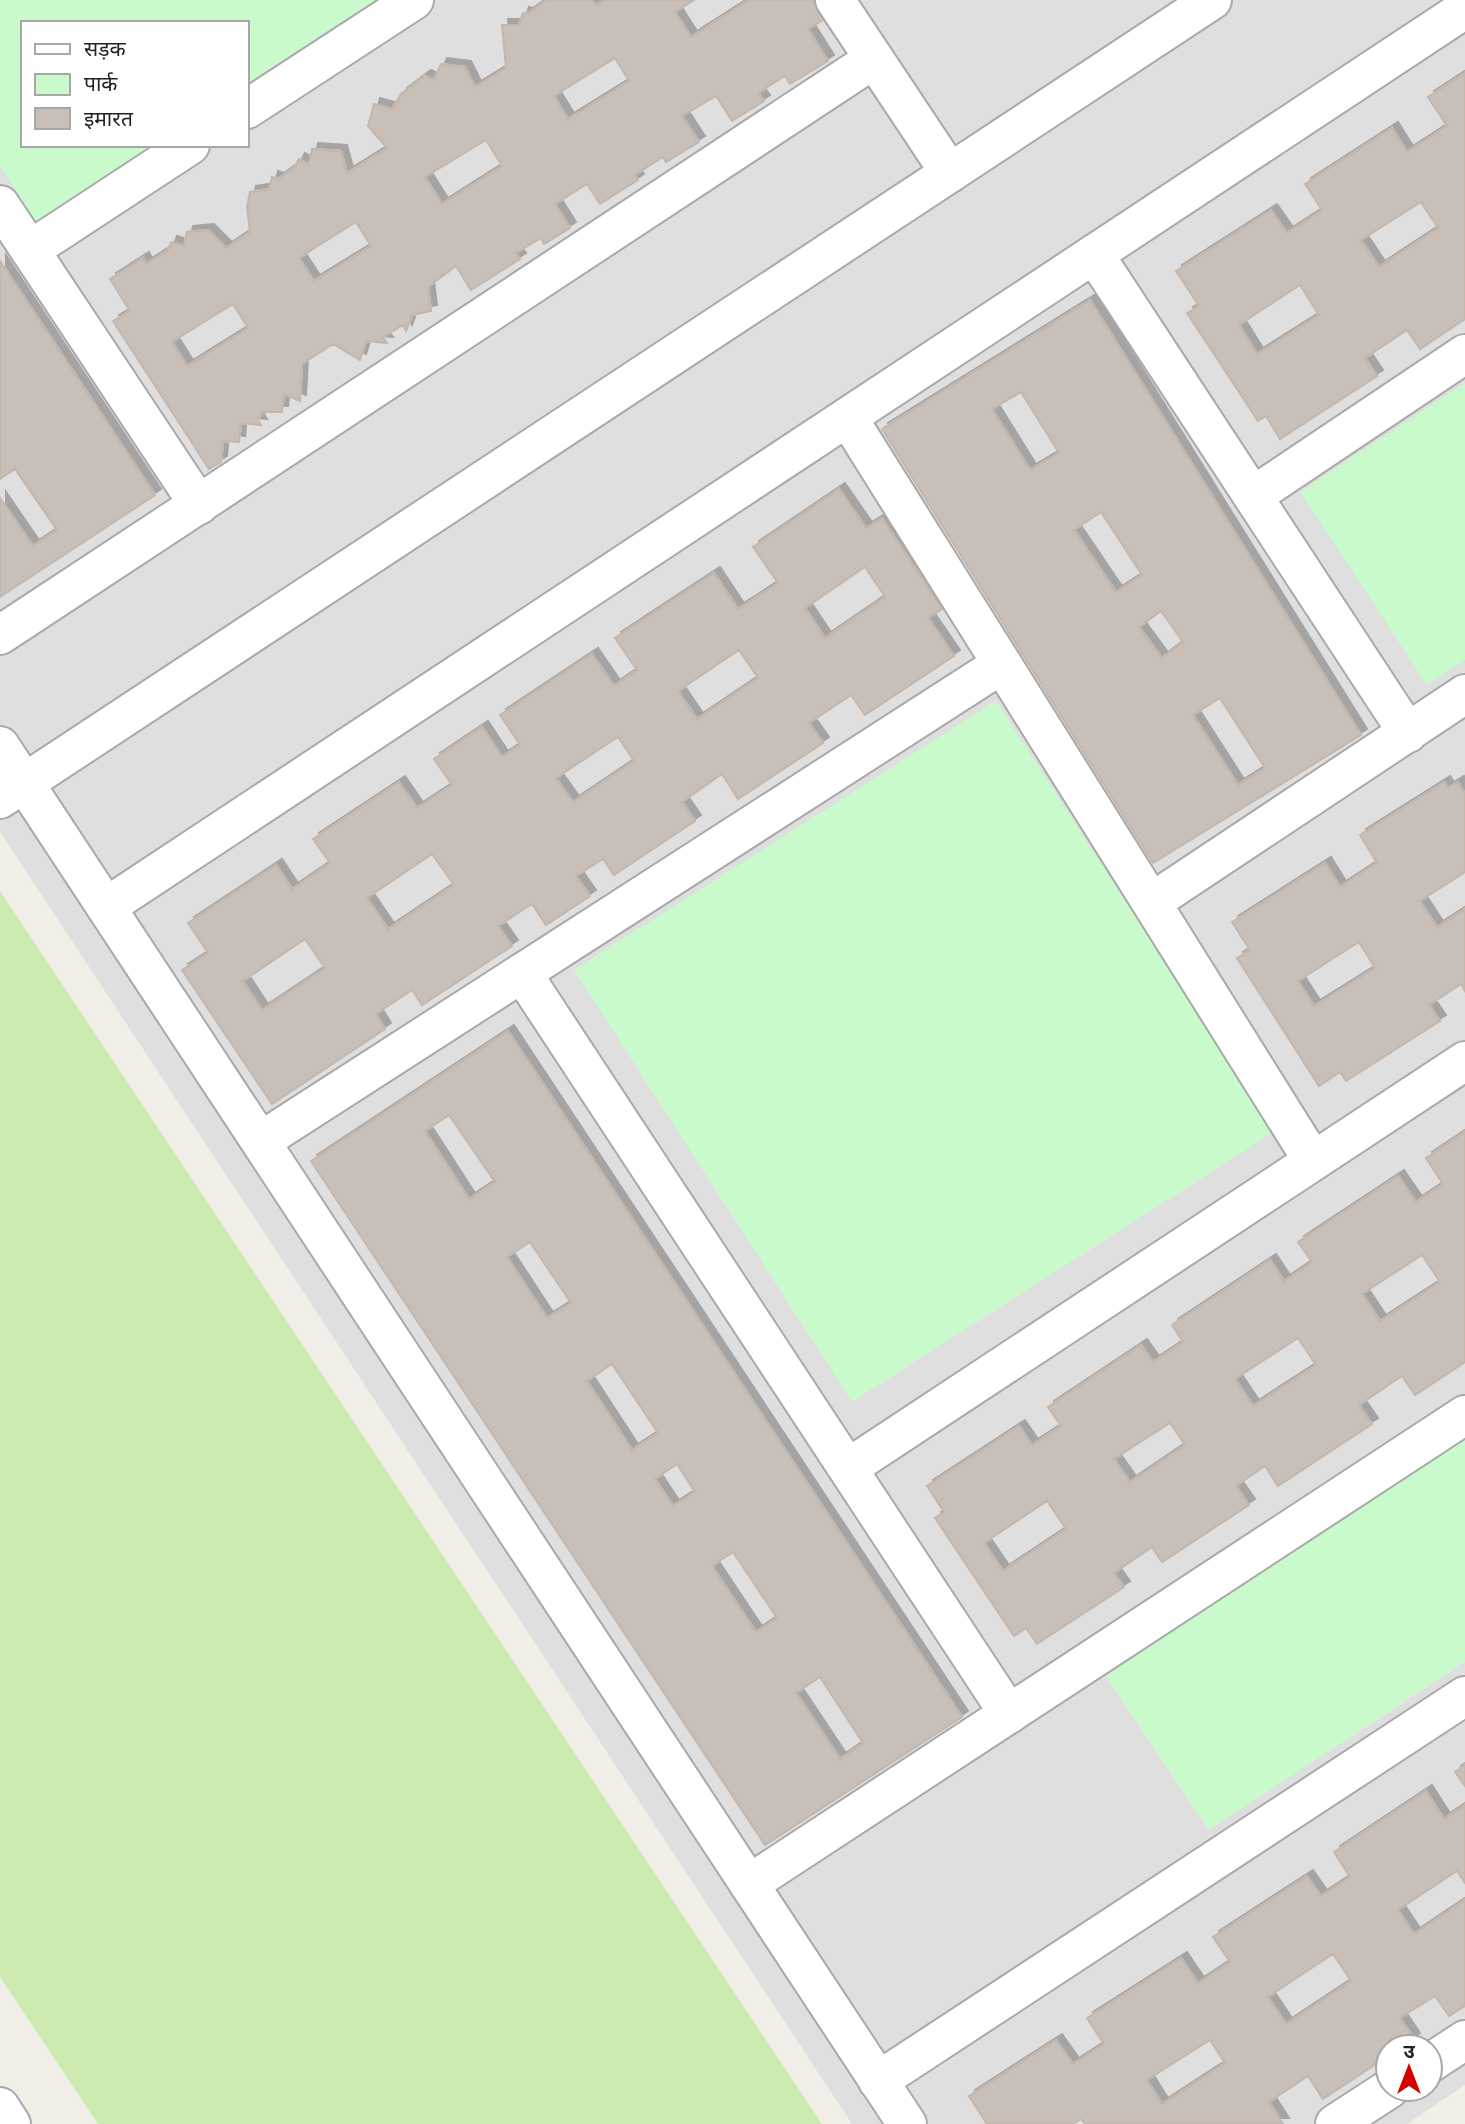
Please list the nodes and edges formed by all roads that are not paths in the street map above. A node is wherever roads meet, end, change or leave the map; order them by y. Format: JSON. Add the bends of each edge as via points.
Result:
{"nodes":[{"id":1,"x":414,"y":0,"type":"edge"},
{"id":2,"x":835,"y":0,"type":"edge"},
{"id":3,"x":1212,"y":0,"type":"edge"},
{"id":4,"x":1465,"y":9,"type":"edge"},
{"id":5,"x":874,"y":59,"type":"junction"},
{"id":6,"x":248,"y":108,"type":"edge"},
{"id":7,"x":187,"y":147,"type":"edge"},
{"id":8,"x":950,"y":173,"type":"junction"},
{"id":9,"x":0,"y":205,"type":"edge"},
{"id":10,"x":30,"y":250,"type":"junction"},
{"id":11,"x":1094,"y":254,"type":"junction"},
{"id":12,"x":1465,"y":354,"type":"edge"},
{"id":13,"x":848,"y":418,"type":"junction"},
{"id":14,"x":1253,"y":496,"type":"junction"},
{"id":15,"x":198,"y":505,"type":"junction"},
{"id":16,"x":0,"y":635,"type":"edge"},
{"id":17,"x":1002,"y":664,"type":"junction"},
{"id":18,"x":1465,"y":694,"type":"edge"},
{"id":19,"x":1408,"y":733,"type":"junction"},
{"id":20,"x":0,"y":746,"type":"edge"},
{"id":21,"x":13,"y":791,"type":"edge"},
{"id":22,"x":1152,"y":902,"type":"junction"},
{"id":23,"x":106,"y":907,"type":"junction"},
{"id":24,"x":522,"y":974,"type":"junction"},
{"id":25,"x":1465,"y":1061,"type":"edge"},
{"id":26,"x":261,"y":1141,"type":"junction"},
{"id":27,"x":1313,"y":1161,"type":"junction"},
{"id":28,"x":1465,"y":1415,"type":"edge"},
{"id":29,"x":848,"y":1468,"type":"junction"},
{"id":30,"x":1465,"y":1696,"type":"edge"},
{"id":31,"x":1009,"y":1714,"type":"junction"},
{"id":32,"x":749,"y":1884,"type":"junction"},
{"id":33,"x":1465,"y":2040,"type":"edge"},
{"id":34,"x":1444,"y":2054,"type":"edge"},
{"id":35,"x":878,"y":2081,"type":"junction"},
{"id":36,"x":1374,"y":2099,"type":"edge"},
{"id":37,"x":0,"y":2108,"type":"edge"},
{"id":38,"x":11,"y":2124,"type":"edge"},
{"id":39,"x":908,"y":2124,"type":"edge"},
{"id":40,"x":1335,"y":2124,"type":"edge"}],
"edges":[{"from":1,"to":6,"type":"street"},
{"from":2,"to":5,"type":"street"},
{"from":3,"to":8,"type":"street"},
{"from":4,"to":11,"type":"street"},
{"from":5,"to":8,"type":"street"},
{"from":5,"to":15,"type":"street"},
{"from":7,"to":10,"type":"street"},
{"from":8,"to":21,"type":"street"},
{"from":9,"to":10,"type":"street"},
{"from":10,"to":15,"type":"street"},
{"from":11,"to":13,"type":"street"},
{"from":11,"to":14,"type":"street"},
{"from":12,"to":14,"type":"street"},
{"from":13,"to":17,"type":"street"},
{"from":13,"to":23,"type":"street"},
{"from":14,"to":19,"type":"street"},
{"from":15,"to":16,"type":"street"},
{"from":17,"to":22,"type":"street"},
{"from":17,"to":24,"type":"street"},
{"from":18,"to":19,"type":"street"},
{"from":19,"to":22,"type":"street"},
{"from":20,"to":21,"type":"street"},
{"from":21,"to":23,"type":"street"},
{"from":22,"to":27,"type":"street"},
{"from":23,"to":26,"type":"street"},
{"from":24,"to":26,"type":"street"},
{"from":24,"to":29,"type":"street"},
{"from":25,"to":27,"type":"street"},
{"from":26,"to":32,"type":"street"},
{"from":27,"to":29,"type":"street"},
{"from":28,"to":31,"type":"street"},
{"from":29,"to":31,"type":"street"},
{"from":30,"to":35,"type":"street"},
{"from":31,"to":32,"type":"street"},
{"from":32,"to":35,"type":"street"},
{"from":33,"to":34,"type":"street"},
{"from":35,"to":39,"type":"street"},
{"from":36,"to":40,"type":"street"},
{"from":37,"to":38,"type":"street"}]}
